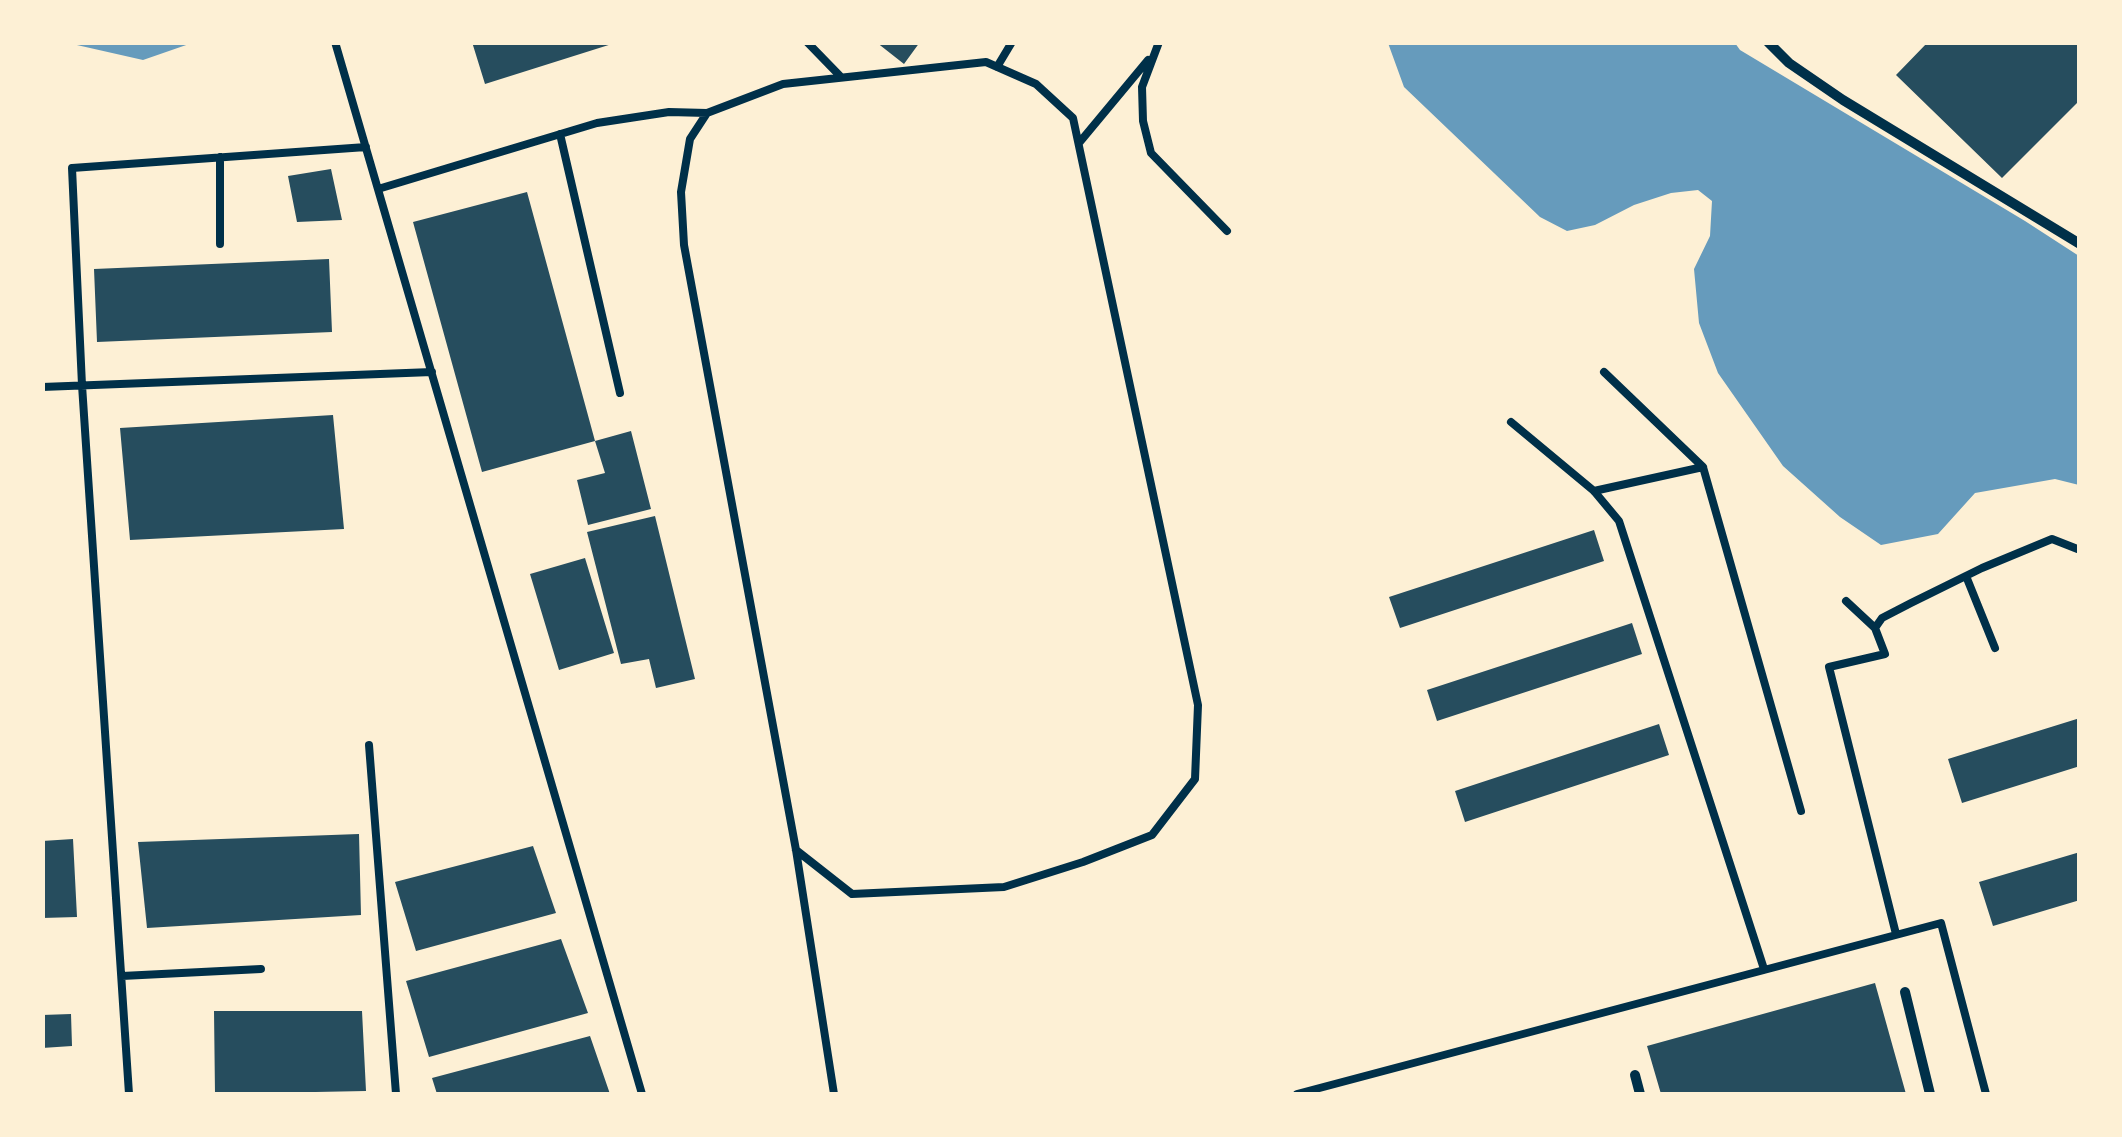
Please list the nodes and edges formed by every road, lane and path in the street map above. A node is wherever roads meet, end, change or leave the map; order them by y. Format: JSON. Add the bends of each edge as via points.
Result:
{"nodes":[{"id":1,"x":335,"y":42,"type":"edge"},
{"id":2,"x":806,"y":42,"type":"edge"},
{"id":3,"x":1012,"y":42,"type":"edge"},
{"id":4,"x":1158,"y":42,"type":"edge"},
{"id":5,"x":1768,"y":42,"type":"edge"},
{"id":6,"x":1151,"y":57,"type":"junction"},
{"id":7,"x":997,"y":67,"type":"junction"},
{"id":8,"x":840,"y":77,"type":"junction"},
{"id":9,"x":708,"y":113,"type":"junction"},
{"id":10,"x":560,"y":134,"type":"junction"},
{"id":11,"x":1079,"y":143,"type":"junction"},
{"id":12,"x":366,"y":148,"type":"junction"},
{"id":13,"x":220,"y":158,"type":"junction"},
{"id":14,"x":378,"y":189,"type":"junction"},
{"id":15,"x":1227,"y":230,"type":"dead end"},
{"id":16,"x":220,"y":244,"type":"dead end"},
{"id":17,"x":2080,"y":244,"type":"edge"},
{"id":18,"x":432,"y":372,"type":"junction"},
{"id":19,"x":1604,"y":372,"type":"dead end"},
{"id":20,"x":82,"y":386,"type":"junction"},
{"id":21,"x":42,"y":387,"type":"edge"},
{"id":22,"x":620,"y":394,"type":"dead end"},
{"id":23,"x":1511,"y":422,"type":"dead end"},
{"id":24,"x":1702,"y":467,"type":"junction"},
{"id":25,"x":1594,"y":491,"type":"junction"},
{"id":26,"x":2080,"y":550,"type":"edge"},
{"id":27,"x":1966,"y":576,"type":"junction"},
{"id":28,"x":1846,"y":601,"type":"dead end"},
{"id":29,"x":1874,"y":628,"type":"junction"},
{"id":30,"x":1995,"y":648,"type":"dead end"},
{"id":31,"x":368,"y":745,"type":"dead end"},
{"id":32,"x":1801,"y":811,"type":"dead end"},
{"id":33,"x":796,"y":850,"type":"junction"},
{"id":34,"x":1896,"y":934,"type":"junction"},
{"id":35,"x":261,"y":968,"type":"dead end"},
{"id":36,"x":1764,"y":969,"type":"junction"},
{"id":37,"x":122,"y":976,"type":"junction"},
{"id":38,"x":1906,"y":992,"type":"dead end"},
{"id":39,"x":1635,"y":1075,"type":"dead end"},
{"id":40,"x":130,"y":1094,"type":"edge"},
{"id":41,"x":396,"y":1094,"type":"edge"},
{"id":42,"x":642,"y":1094,"type":"edge"},
{"id":43,"x":834,"y":1094,"type":"edge"},
{"id":44,"x":1297,"y":1094,"type":"edge"},
{"id":45,"x":1640,"y":1094,"type":"edge"},
{"id":46,"x":1930,"y":1094,"type":"edge"},
{"id":47,"x":1986,"y":1094,"type":"edge"}],
"edges":[{"from":1,"to":12,"type":"lane"},
{"from":2,"to":8,"type":"lane"},
{"from":3,"to":7,"type":"lane"},
{"from":4,"to":6,"type":"lane"},
{"from":5,"to":17,"type":"street","via":[[1843,100]]},
{"from":6,"to":11,"type":"lane"},
{"from":6,"to":15,"type":"lane","via":[[1142,87],[1151,153]]},
{"from":7,"to":8,"type":"lane","via":[[986,62]]},
{"from":7,"to":11,"type":"lane","via":[[1036,84],[1061,106],[1073,118]]},
{"from":8,"to":9,"type":"lane","via":[[783,84]]},
{"from":9,"to":10,"type":"lane","via":[[651,115]]},
{"from":9,"to":33,"type":"lane","via":[[690,140],[681,192],[684,245]]},
{"from":10,"to":14,"type":"lane"},
{"from":10,"to":22,"type":"lane"},
{"from":11,"to":33,"type":"lane","via":[[1198,704],[1195,779],[1152,835],[1004,888],[852,894]]},
{"from":12,"to":13,"type":"lane"},
{"from":12,"to":14,"type":"lane"},
{"from":13,"to":16,"type":"lane"},
{"from":13,"to":20,"type":"lane","via":[[72,168]]},
{"from":14,"to":18,"type":"lane"},
{"from":18,"to":20,"type":"lane"},
{"from":18,"to":42,"type":"lane"},
{"from":19,"to":24,"type":"lane"},
{"from":20,"to":21,"type":"lane"},
{"from":20,"to":37,"type":"lane"},
{"from":23,"to":25,"type":"lane"},
{"from":24,"to":25,"type":"lane"},
{"from":24,"to":32,"type":"lane"},
{"from":25,"to":36,"type":"lane","via":[[1620,520]]},
{"from":26,"to":27,"type":"lane","via":[[2052,539]]},
{"from":27,"to":29,"type":"lane"},
{"from":27,"to":30,"type":"lane"},
{"from":28,"to":29,"type":"lane"},
{"from":29,"to":34,"type":"lane","via":[[1885,654],[1829,667]]},
{"from":31,"to":41,"type":"lane"},
{"from":33,"to":43,"type":"lane"},
{"from":34,"to":36,"type":"lane"},
{"from":34,"to":47,"type":"lane","via":[[1942,923]]},
{"from":35,"to":37,"type":"lane"},
{"from":36,"to":44,"type":"lane"},
{"from":37,"to":40,"type":"lane"},
{"from":38,"to":46,"type":"street"},
{"from":39,"to":45,"type":"street"}]}
